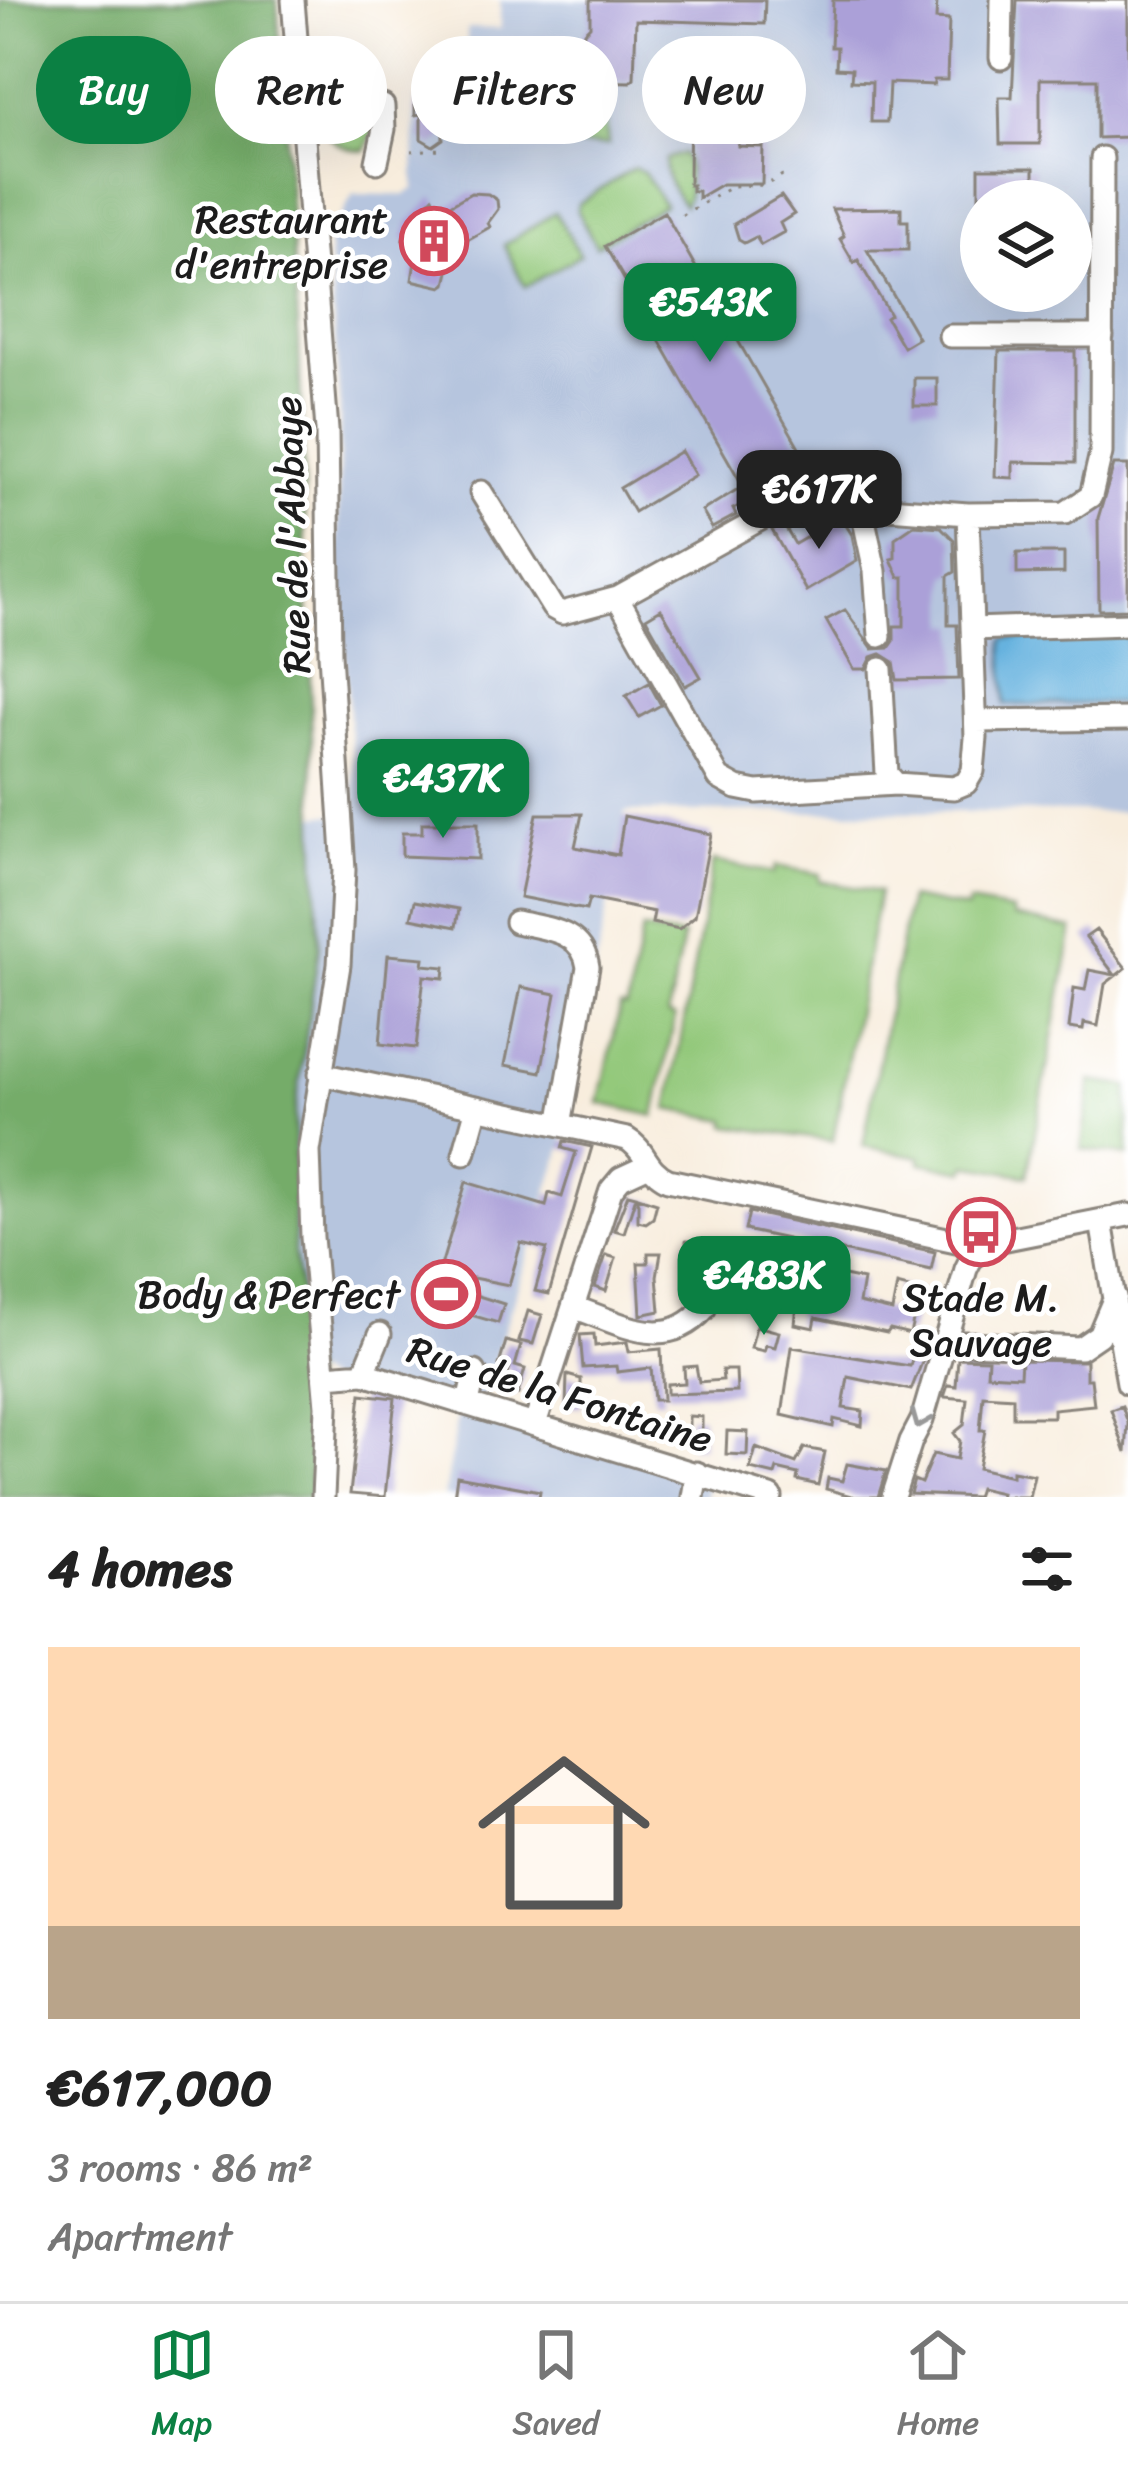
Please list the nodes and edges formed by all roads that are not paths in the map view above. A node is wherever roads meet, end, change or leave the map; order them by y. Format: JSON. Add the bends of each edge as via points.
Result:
{"nodes":[{"id":1,"x":293,"y":0,"type":"edge"},
{"id":2,"x":1002,"y":0,"type":"edge"},
{"id":3,"x":1001,"y":58,"type":"dead end"},
{"id":4,"x":381,"y":144,"type":"edge"},
{"id":5,"x":1102,"y":158,"type":"dead end"},
{"id":6,"x":377,"y":162,"type":"dead end"},
{"id":7,"x":1102,"y":336,"type":"junction"},
{"id":8,"x":950,"y":337,"type":"dead end"},
{"id":9,"x":481,"y":492,"type":"dead end"},
{"id":10,"x":861,"y":506,"type":"junction"},
{"id":11,"x":968,"y":514,"type":"junction"},
{"id":12,"x":618,"y":598,"type":"junction"},
{"id":13,"x":1128,"y":624,"type":"edge"},
{"id":14,"x":972,"y":629,"type":"junction"},
{"id":15,"x":880,"y":637,"type":"dead end"},
{"id":16,"x":881,"y":669,"type":"dead end"},
{"id":17,"x":1128,"y":719,"type":"edge"},
{"id":18,"x":976,"y":721,"type":"junction"},
{"id":19,"x":896,"y":784,"type":"junction"},
{"id":20,"x":516,"y":922,"type":"dead end"},
{"id":21,"x":320,"y":1074,"type":"junction"},
{"id":22,"x":477,"y":1107,"type":"junction"},
{"id":23,"x":560,"y":1125,"type":"junction"},
{"id":24,"x":464,"y":1154,"type":"dead end"},
{"id":25,"x":647,"y":1166,"type":"junction"},
{"id":26,"x":1128,"y":1215,"type":"edge"},
{"id":27,"x":1101,"y":1221,"type":"junction"},
{"id":28,"x":974,"y":1252,"type":"junction"},
{"id":29,"x":1114,"y":1297,"type":"junction"},
{"id":30,"x":573,"y":1307,"type":"junction"},
{"id":31,"x":704,"y":1309,"type":"dead end"},
{"id":32,"x":380,"y":1334,"type":"dead end"},
{"id":33,"x":945,"y":1342,"type":"junction"},
{"id":34,"x":475,"y":1372,"type":"dead end"},
{"id":35,"x":364,"y":1373,"type":"junction"},
{"id":36,"x":326,"y":1376,"type":"junction"},
{"id":37,"x":1128,"y":1383,"type":"edge"},
{"id":38,"x":468,"y":1403,"type":"junction"},
{"id":39,"x":535,"y":1424,"type":"junction"},
{"id":40,"x":698,"y":1473,"type":"junction"},
{"id":41,"x":768,"y":1496,"type":"edge"},
{"id":42,"x":323,"y":1497,"type":"edge"},
{"id":43,"x":693,"y":1497,"type":"edge"},
{"id":44,"x":893,"y":1497,"type":"edge"}],
"edges":[{"from":1,"to":21,"type":"street","name":"Rue de l'Abbaye","via":[[327,430],[344,870],[339,965]]},
{"from":2,"to":3,"type":"street"},
{"from":4,"to":6,"type":"street"},
{"from":5,"to":7,"type":"street"},
{"from":7,"to":8,"type":"street"},
{"from":7,"to":11,"type":"street","via":[[1101,453],[1091,496],[1065,513]]},
{"from":9,"to":12,"type":"street","via":[[553,608],[582,611]]},
{"from":10,"to":11,"type":"street"},
{"from":10,"to":12,"type":"street","via":[[845,503],[831,480]]},
{"from":10,"to":15,"type":"street"},
{"from":11,"to":14,"type":"street"},
{"from":12,"to":19,"type":"street","via":[[719,778],[758,792]]},
{"from":13,"to":14,"type":"street"},
{"from":14,"to":18,"type":"street"},
{"from":16,"to":19,"type":"street","via":[[887,774]]},
{"from":17,"to":18,"type":"street"},
{"from":18,"to":19,"type":"street","via":[[966,783]]},
{"from":20,"to":23,"type":"street","via":[[575,938],[586,951]]},
{"from":21,"to":22,"type":"street"},
{"from":21,"to":36,"type":"street","name":"Rue de l'Abbaye","via":[[309,1195]]},
{"from":22,"to":23,"type":"street"},
{"from":22,"to":24,"type":"street"},
{"from":23,"to":25,"type":"street","via":[[627,1139]]},
{"from":25,"to":28,"type":"street","via":[[687,1186],[962,1241]]},
{"from":25,"to":30,"type":"street","via":[[615,1182]]},
{"from":26,"to":27,"type":"street"},
{"from":27,"to":28,"type":"street"},
{"from":27,"to":29,"type":"street"},
{"from":28,"to":33,"type":"street"},
{"from":29,"to":33,"type":"street","via":[[1099,1335],[1080,1348]]},
{"from":29,"to":37,"type":"street"},
{"from":30,"to":31,"type":"street","via":[[659,1335],[688,1327]]},
{"from":30,"to":39,"type":"street"},
{"from":32,"to":35,"type":"street"},
{"from":33,"to":44,"type":"street","one_way":true},
{"from":34,"to":38,"type":"street"},
{"from":35,"to":36,"type":"street","name":"Rue de la Fontaine"},
{"from":35,"to":38,"type":"street","name":"Rue de la Fontaine"},
{"from":36,"to":42,"type":"street","name":"Rue de l'Abbaye"},
{"from":38,"to":39,"type":"street","name":"Rue de la Fontaine"},
{"from":39,"to":40,"type":"street","name":"Rue de la Fontaine"},
{"from":40,"to":41,"type":"street","name":"Rue de la Fontaine"},
{"from":40,"to":43,"type":"street"}]}
